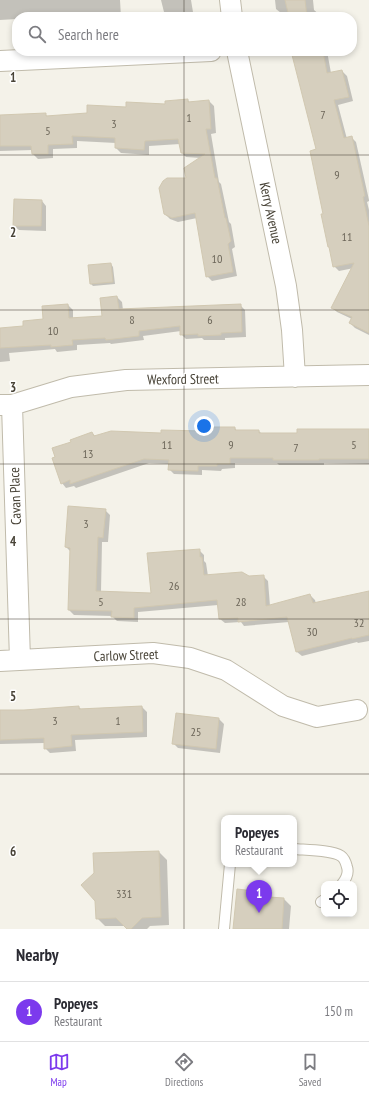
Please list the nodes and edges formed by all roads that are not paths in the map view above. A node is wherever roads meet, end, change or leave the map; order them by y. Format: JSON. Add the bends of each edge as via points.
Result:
{"nodes":[{"id":1,"x":230,"y":0,"type":"edge"},
{"id":2,"x":231,"y":12,"type":"edge"},
{"id":3,"x":106,"y":56,"type":"edge"},
{"id":4,"x":238,"y":56,"type":"edge"},
{"id":5,"x":0,"y":61,"type":"edge"},
{"id":6,"x":369,"y":375,"type":"edge"},
{"id":7,"x":295,"y":377,"type":"junction"},
{"id":8,"x":6,"y":405,"type":"edge"},
{"id":9,"x":20,"y":660,"type":"junction"},
{"id":10,"x":0,"y":661,"type":"edge"},
{"id":11,"x":357,"y":710,"type":"dead end"},
{"id":12,"x":297,"y":849,"type":"edge"},
{"id":13,"x":230,"y":867,"type":"edge"},
{"id":14,"x":344,"y":881,"type":"edge"},
{"id":15,"x":224,"y":929,"type":"edge"}],
"edges":[{"from":1,"to":2,"type":"street"},
{"from":3,"to":5,"type":"street"},
{"from":4,"to":7,"type":"street","name":"Kerry Avenue","via":[[286,286]]},
{"from":6,"to":7,"type":"street","name":"Wexford Street"},
{"from":7,"to":8,"type":"street","name":"Wexford Street","via":[[126,380],[71,387]]},
{"from":8,"to":9,"type":"street","name":"Cavan Place"},
{"from":9,"to":10,"type":"street","name":"Carlow Street"},
{"from":9,"to":11,"type":"street","name":"Carlow Street","via":[[153,653],[190,658],[226,670],[283,706],[317,716]]},
{"from":12,"to":14,"type":"lane","via":[[333,852],[341,856],[348,869]]},
{"from":13,"to":15,"type":"lane"}]}
